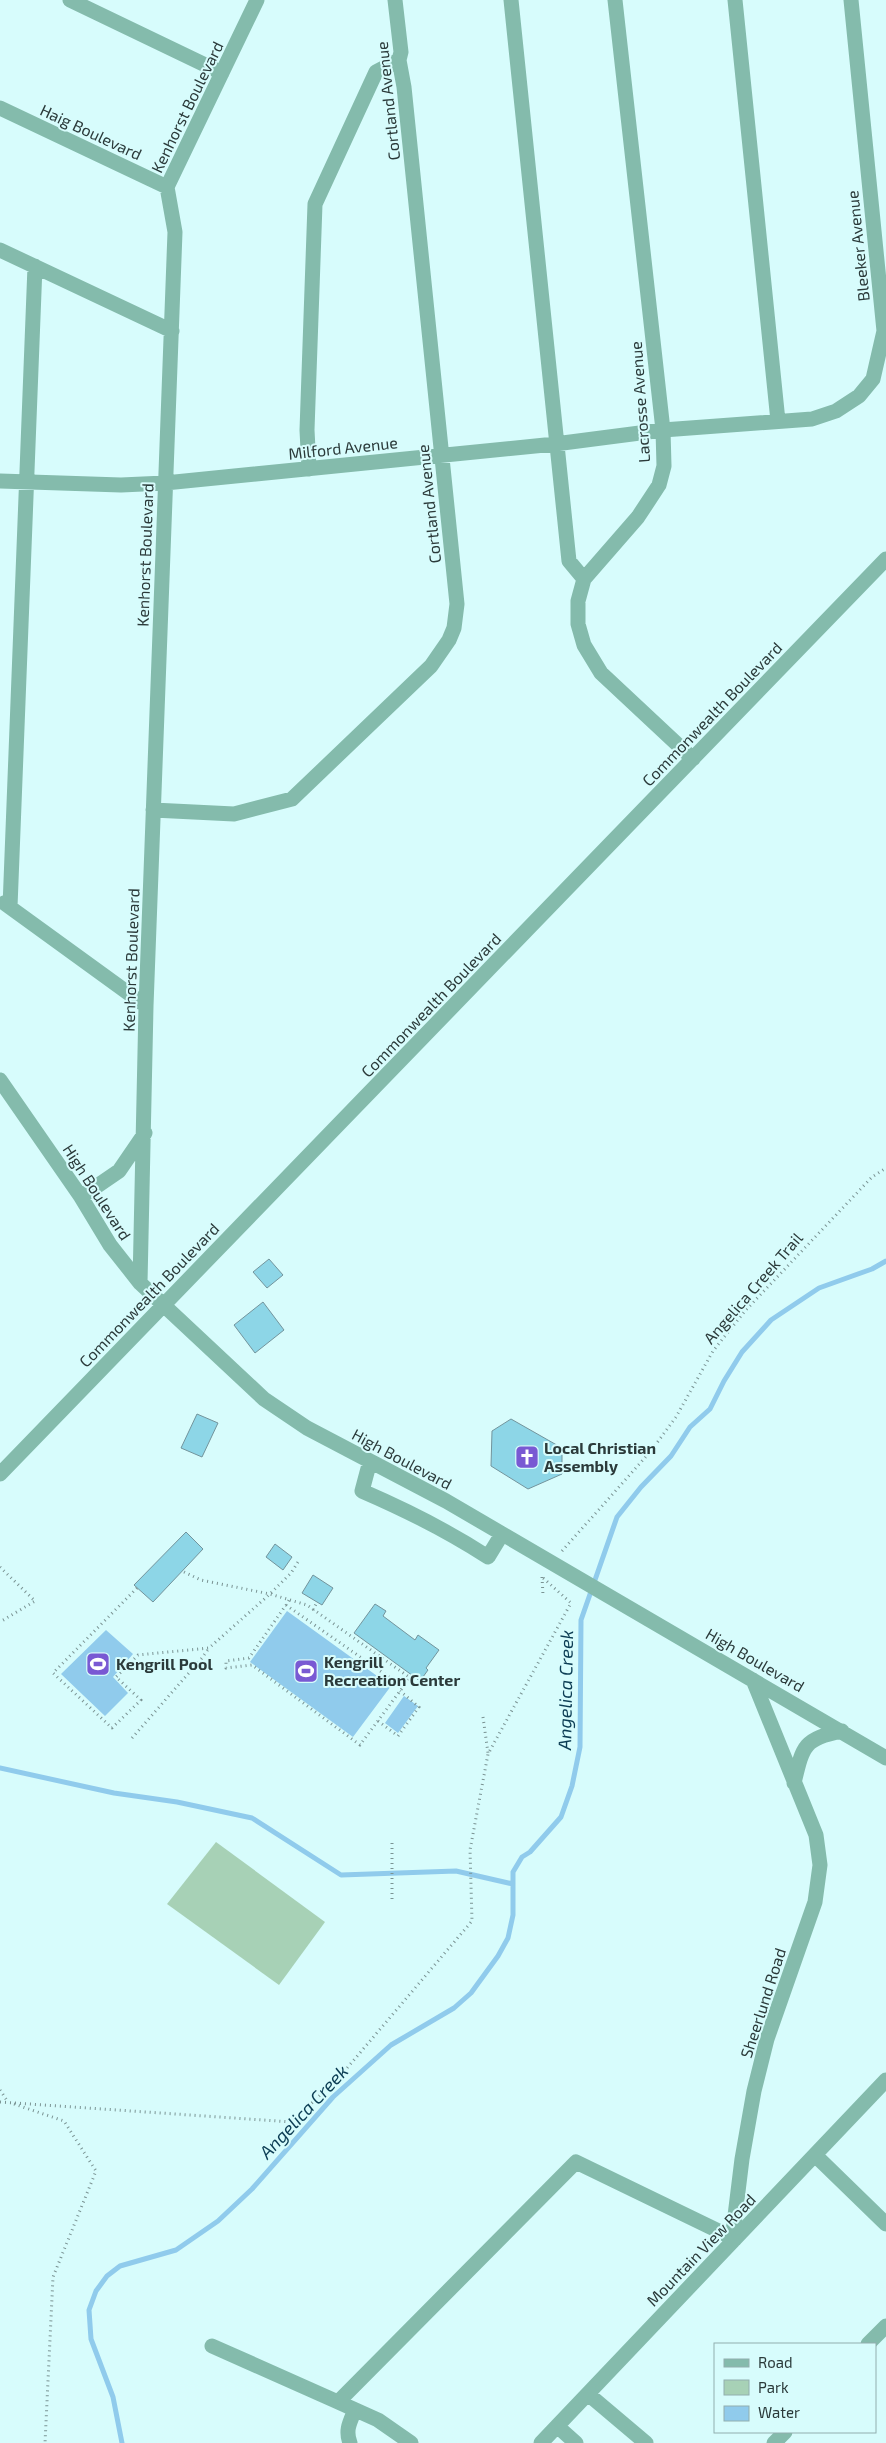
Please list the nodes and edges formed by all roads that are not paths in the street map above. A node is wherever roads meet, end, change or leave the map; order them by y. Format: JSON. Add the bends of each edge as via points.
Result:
{"nodes":[{"id":1,"x":70,"y":0,"type":"edge"},
{"id":2,"x":257,"y":0,"type":"edge"},
{"id":3,"x":395,"y":0,"type":"edge"},
{"id":4,"x":510,"y":0,"type":"edge"},
{"id":5,"x":616,"y":0,"type":"edge"},
{"id":6,"x":735,"y":0,"type":"edge"},
{"id":7,"x":851,"y":0,"type":"edge"},
{"id":8,"x":99,"y":6,"type":"edge"},
{"id":9,"x":399,"y":60,"type":"junction"},
{"id":10,"x":222,"y":72,"type":"junction"},
{"id":11,"x":0,"y":108,"type":"edge"},
{"id":12,"x":168,"y":187,"type":"junction"},
{"id":13,"x":0,"y":250,"type":"edge"},
{"id":14,"x":35,"y":266,"type":"junction"},
{"id":15,"x":172,"y":331,"type":"junction"},
{"id":16,"x":778,"y":420,"type":"junction"},
{"id":17,"x":663,"y":430,"type":"junction"},
{"id":18,"x":555,"y":444,"type":"junction"},
{"id":19,"x":442,"y":455,"type":"junction"},
{"id":20,"x":309,"y":468,"type":"junction"},
{"id":21,"x":0,"y":481,"type":"edge"},
{"id":22,"x":26,"y":482,"type":"junction"},
{"id":23,"x":165,"y":483,"type":"junction"},
{"id":24,"x":886,"y":559,"type":"edge"},
{"id":25,"x":584,"y":579,"type":"junction"},
{"id":26,"x":693,"y":759,"type":"junction"},
{"id":27,"x":153,"y":810,"type":"junction"},
{"id":28,"x":5,"y":904,"type":"edge"},
{"id":29,"x":146,"y":1006,"type":"junction"},
{"id":30,"x":0,"y":1080,"type":"edge"},
{"id":31,"x":145,"y":1133,"type":"junction"},
{"id":32,"x":81,"y":1197,"type":"junction"},
{"id":33,"x":140,"y":1283,"type":"junction"},
{"id":34,"x":163,"y":1306,"type":"junction"},
{"id":35,"x":370,"y":1460,"type":"junction"},
{"id":36,"x":0,"y":1474,"type":"edge"},
{"id":37,"x":502,"y":1534,"type":"junction"},
{"id":38,"x":753,"y":1680,"type":"junction"},
{"id":39,"x":842,"y":1731,"type":"junction"},
{"id":40,"x":886,"y":1758,"type":"edge"},
{"id":41,"x":794,"y":1783,"type":"junction"},
{"id":42,"x":886,"y":2080,"type":"edge"},
{"id":43,"x":815,"y":2155,"type":"junction"},
{"id":44,"x":886,"y":2224,"type":"edge"},
{"id":45,"x":735,"y":2239,"type":"junction"},
{"id":46,"x":886,"y":2326,"type":"edge"},
{"id":47,"x":869,"y":2343,"type":"edge"},
{"id":48,"x":212,"y":2346,"type":"dead end"},
{"id":49,"x":588,"y":2394,"type":"junction"},
{"id":50,"x":338,"y":2402,"type":"junction"},
{"id":51,"x":355,"y":2410,"type":"junction"},
{"id":52,"x":557,"y":2426,"type":"junction"},
{"id":53,"x":784,"y":2433,"type":"edge"},
{"id":54,"x":350,"y":2443,"type":"edge"},
{"id":55,"x":411,"y":2443,"type":"edge"},
{"id":56,"x":541,"y":2443,"type":"edge"},
{"id":57,"x":576,"y":2443,"type":"edge"},
{"id":58,"x":646,"y":2443,"type":"edge"},
{"id":59,"x":774,"y":2443,"type":"edge"}],
"edges":[{"from":1,"to":8,"type":"street"},
{"from":2,"to":10,"type":"street","name":"Kenhorst Boulevard"},
{"from":3,"to":9,"type":"street","name":"Cortland Avenue","via":[[401,52]]},
{"from":4,"to":18,"type":"street"},
{"from":5,"to":17,"type":"street","name":"Lacrosse Avenue"},
{"from":6,"to":16,"type":"street"},
{"from":7,"to":16,"type":"street","name":"Bleeker Avenue","via":[[884,331],[873,379],[859,396],[836,411],[812,419]]},
{"from":8,"to":10,"type":"street"},
{"from":9,"to":19,"type":"street","name":"Cortland Avenue"},
{"from":9,"to":20,"type":"street","via":[[376,72],[315,204]]},
{"from":10,"to":12,"type":"street","name":"Kenhorst Boulevard"},
{"from":11,"to":12,"type":"street","name":"Haig Boulevard"},
{"from":12,"to":15,"type":"street","name":"Kenhorst Boulevard","via":[[175,232]]},
{"from":13,"to":14,"type":"street"},
{"from":14,"to":15,"type":"street"},
{"from":14,"to":22,"type":"street"},
{"from":15,"to":23,"type":"street","name":"Kenhorst Boulevard"},
{"from":16,"to":17,"type":"street","name":"Milford Avenue"},
{"from":17,"to":18,"type":"street","name":"Milford Avenue"},
{"from":17,"to":25,"type":"street","name":"Lacrosse Avenue","via":[[664,466],[655,494]]},
{"from":18,"to":19,"type":"street","name":"Milford Avenue"},
{"from":18,"to":25,"type":"street","via":[[568,561]]},
{"from":19,"to":20,"type":"street","name":"Milford Avenue"},
{"from":19,"to":27,"type":"street","name":"Cortland Avenue","via":[[457,604],[449,640],[430,666],[292,799],[234,814]]},
{"from":20,"to":23,"type":"street","name":"Milford Avenue"},
{"from":21,"to":22,"type":"street","name":"Milford Avenue"},
{"from":22,"to":23,"type":"street","name":"Milford Avenue"},
{"from":22,"to":28,"type":"street"},
{"from":23,"to":27,"type":"street","name":"Kenhorst Boulevard"},
{"from":24,"to":26,"type":"street","name":"Commonwealth Boulevard"},
{"from":25,"to":26,"type":"street","name":"Lacrosse Avenue","via":[[578,601],[578,624],[584,645],[600,674]]},
{"from":26,"to":34,"type":"street","name":"Commonwealth Boulevard"},
{"from":27,"to":29,"type":"street","name":"Kenhorst Boulevard"},
{"from":28,"to":29,"type":"street"},
{"from":29,"to":31,"type":"street","name":"Kenhorst Boulevard"},
{"from":30,"to":32,"type":"street","name":"High Boulevard"},
{"from":31,"to":32,"type":"street","via":[[118,1170]]},
{"from":31,"to":33,"type":"street","name":"Kenhorst Boulevard"},
{"from":32,"to":33,"type":"street","name":"High Boulevard","via":[[110,1245]]},
{"from":33,"to":34,"type":"street","name":"High Boulevard"},
{"from":34,"to":35,"type":"street","name":"High Boulevard","via":[[264,1399],[307,1428]]},
{"from":34,"to":36,"type":"street","name":"Commonwealth Boulevard"},
{"from":35,"to":37,"type":"street","name":"High Boulevard"},
{"from":35,"to":37,"type":"street","via":[[362,1491],[406,1510],[488,1557]]},
{"from":37,"to":38,"type":"street","name":"High Boulevard"},
{"from":38,"to":39,"type":"street","name":"High Boulevard"},
{"from":38,"to":41,"type":"street","name":"Sheerlund Road"},
{"from":39,"to":40,"type":"street","name":"High Boulevard"},
{"from":39,"to":41,"type":"street","via":[[816,1736],[799,1759]]},
{"from":41,"to":45,"type":"street","name":"Sheerlund Road","via":[[816,1835],[819,1884],[767,2040],[754,2091],[742,2159],[733,2232]]},
{"from":42,"to":43,"type":"street","name":"Mountain View Road"},
{"from":43,"to":44,"type":"street"},
{"from":43,"to":45,"type":"street","name":"Mountain View Road"},
{"from":45,"to":49,"type":"street","name":"Mountain View Road"},
{"from":45,"to":50,"type":"street","via":[[576,2162]]},
{"from":46,"to":47,"type":"street"},
{"from":48,"to":50,"type":"street"},
{"from":49,"to":52,"type":"street","name":"Mountain View Road"},
{"from":49,"to":58,"type":"street"},
{"from":50,"to":51,"type":"street"},
{"from":51,"to":54,"type":"street","via":[[347,2428]]},
{"from":51,"to":55,"type":"street","via":[[378,2420]]},
{"from":52,"to":56,"type":"street","name":"Mountain View Road"},
{"from":52,"to":57,"type":"street"},
{"from":53,"to":59,"type":"street"}]}
